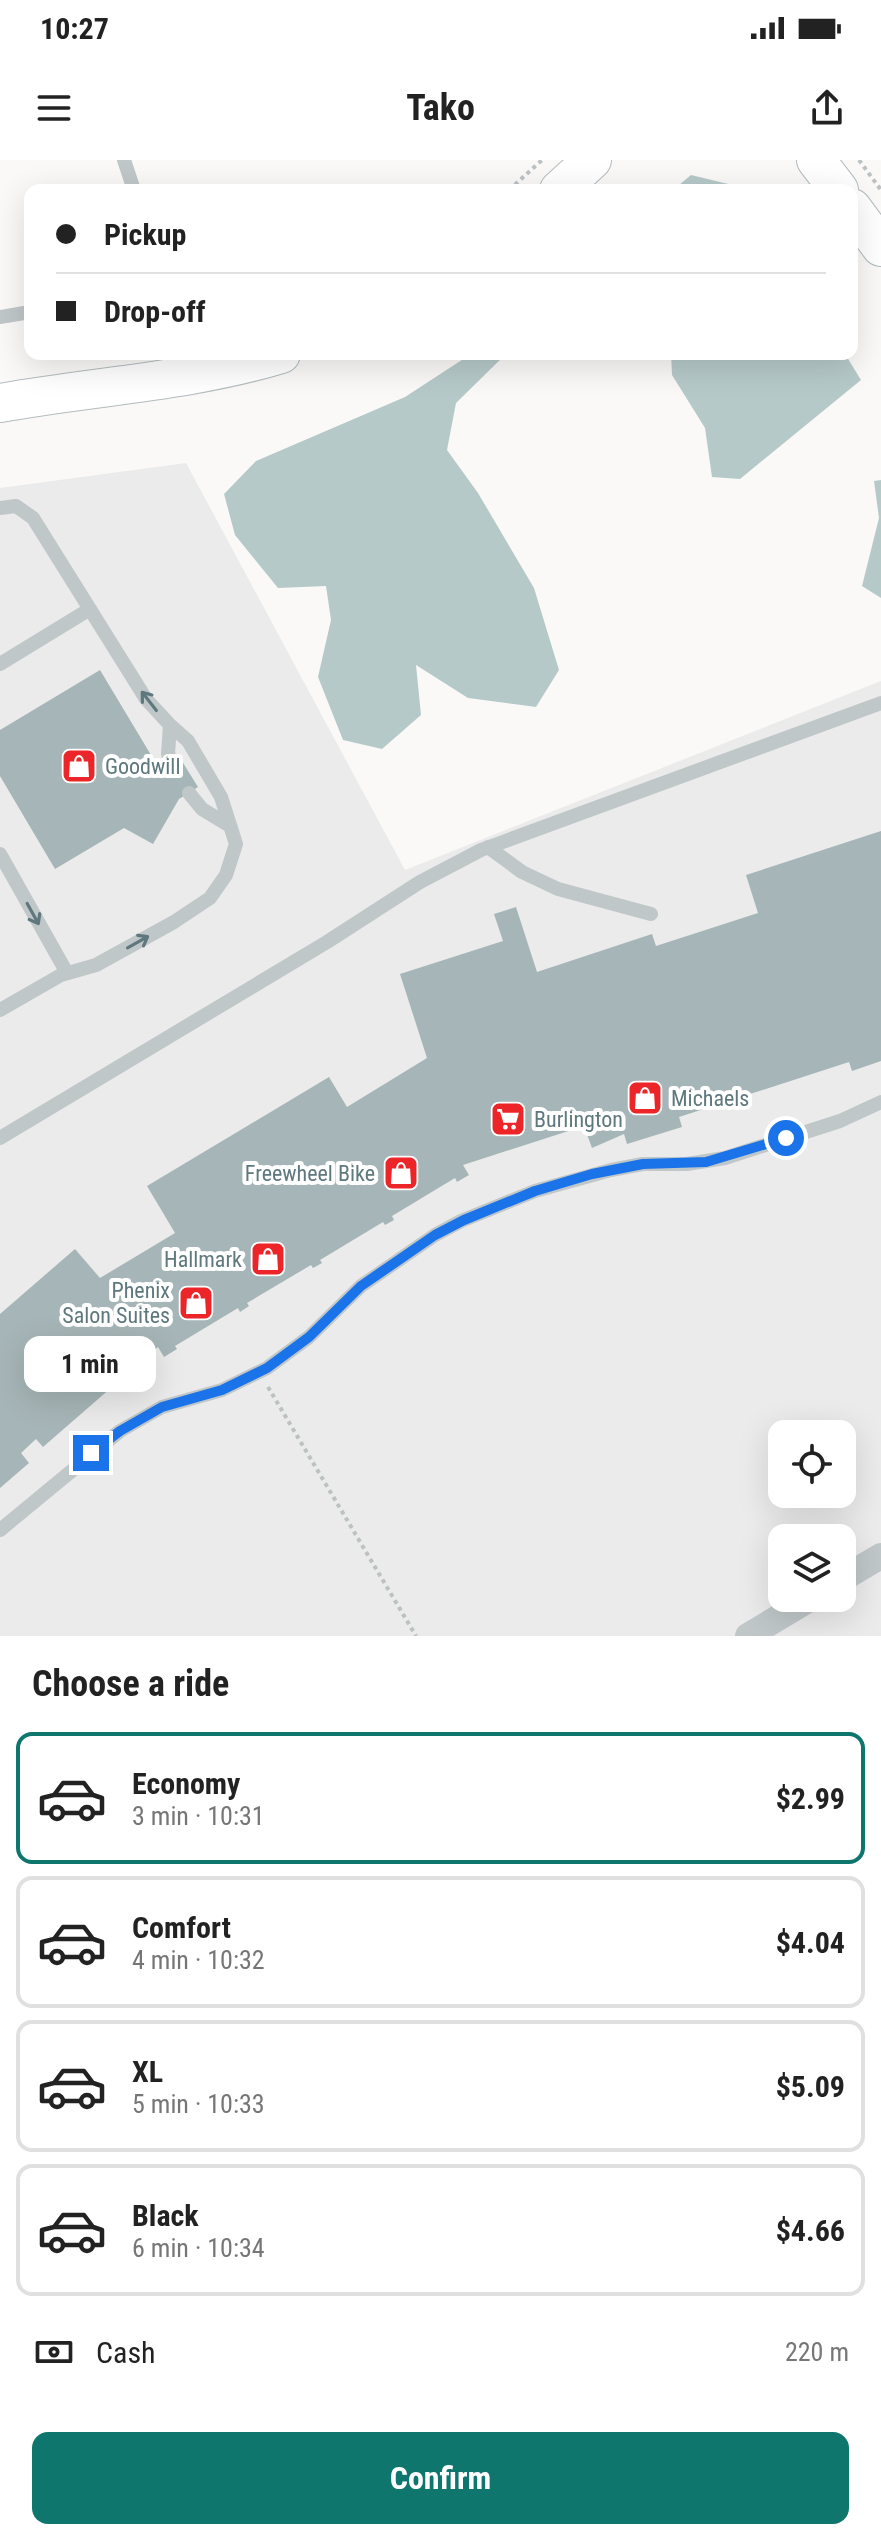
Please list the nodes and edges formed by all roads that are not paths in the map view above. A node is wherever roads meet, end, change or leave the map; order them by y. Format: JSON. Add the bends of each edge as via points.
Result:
{"nodes":[{"id":1,"x":124,"y":160,"type":"edge"},
{"id":2,"x":592,"y":160,"type":"edge"},
{"id":3,"x":816,"y":160,"type":"edge"},
{"id":4,"x":132,"y":184,"type":"edge"},
{"id":5,"x":566,"y":184,"type":"edge"},
{"id":6,"x":834,"y":184,"type":"edge"},
{"id":7,"x":858,"y":216,"type":"edge"},
{"id":8,"x":881,"y":247,"type":"edge"},
{"id":9,"x":24,"y":313,"type":"edge"},
{"id":10,"x":0,"y":317,"type":"edge"},
{"id":11,"x":246,"y":360,"type":"edge"},
{"id":12,"x":0,"y":403,"type":"edge"},
{"id":13,"x":0,"y":508,"type":"edge"},
{"id":14,"x":90,"y":609,"type":"junction"},
{"id":15,"x":0,"y":664,"type":"edge"},
{"id":16,"x":881,"y":703,"type":"edge"},
{"id":17,"x":170,"y":725,"type":"junction"},
{"id":18,"x":173,"y":763,"type":"dead end"},
{"id":19,"x":189,"y":793,"type":"dead end"},
{"id":20,"x":230,"y":826,"type":"junction"},
{"id":21,"x":488,"y":847,"type":"junction"},
{"id":22,"x":0,"y":854,"type":"edge"},
{"id":23,"x":651,"y":914,"type":"dead end"},
{"id":24,"x":67,"y":973,"type":"junction"},
{"id":25,"x":0,"y":1010,"type":"edge"},
{"id":26,"x":881,"y":1102,"type":"edge"},
{"id":27,"x":0,"y":1138,"type":"edge"},
{"id":28,"x":0,"y":1530,"type":"edge"},
{"id":29,"x":881,"y":1556,"type":"edge"},
{"id":30,"x":856,"y":1571,"type":"edge"},
{"id":31,"x":788,"y":1612,"type":"edge"},
{"id":32,"x":748,"y":1636,"type":"edge"}],
"edges":[{"from":1,"to":4,"type":"lane"},
{"from":2,"to":5,"type":"street"},
{"from":3,"to":6,"type":"street"},
{"from":7,"to":8,"type":"street"},
{"from":9,"to":10,"type":"lane"},
{"from":11,"to":12,"type":"street"},
{"from":13,"to":14,"type":"lane","via":[[16,506],[33,518]]},
{"from":14,"to":15,"type":"lane"},
{"from":17,"to":14,"type":"lane","one_way":true,"via":[[146,699]]},
{"from":16,"to":21,"type":"lane"},
{"from":17,"to":18,"type":"lane","via":[[168,754]]},
{"from":17,"to":20,"type":"lane","via":[[195,752],[221,797]]},
{"from":19,"to":20,"type":"lane","via":[[202,809]]},
{"from":24,"to":20,"type":"lane","one_way":true,"via":[[96,965],[210,898],[226,875],[236,844]]},
{"from":21,"to":23,"type":"lane","via":[[558,889]]},
{"from":21,"to":27,"type":"lane","via":[[420,882]]},
{"from":22,"to":24,"type":"lane","one_way":true},
{"from":24,"to":25,"type":"lane"},
{"from":26,"to":28,"type":"lane","via":[[840,1121],[725,1158],[611,1170],[535,1191],[464,1220],[361,1286],[309,1337],[259,1373],[138,1419]]},
{"from":29,"to":30,"type":"street"},
{"from":31,"to":32,"type":"street"}]}
